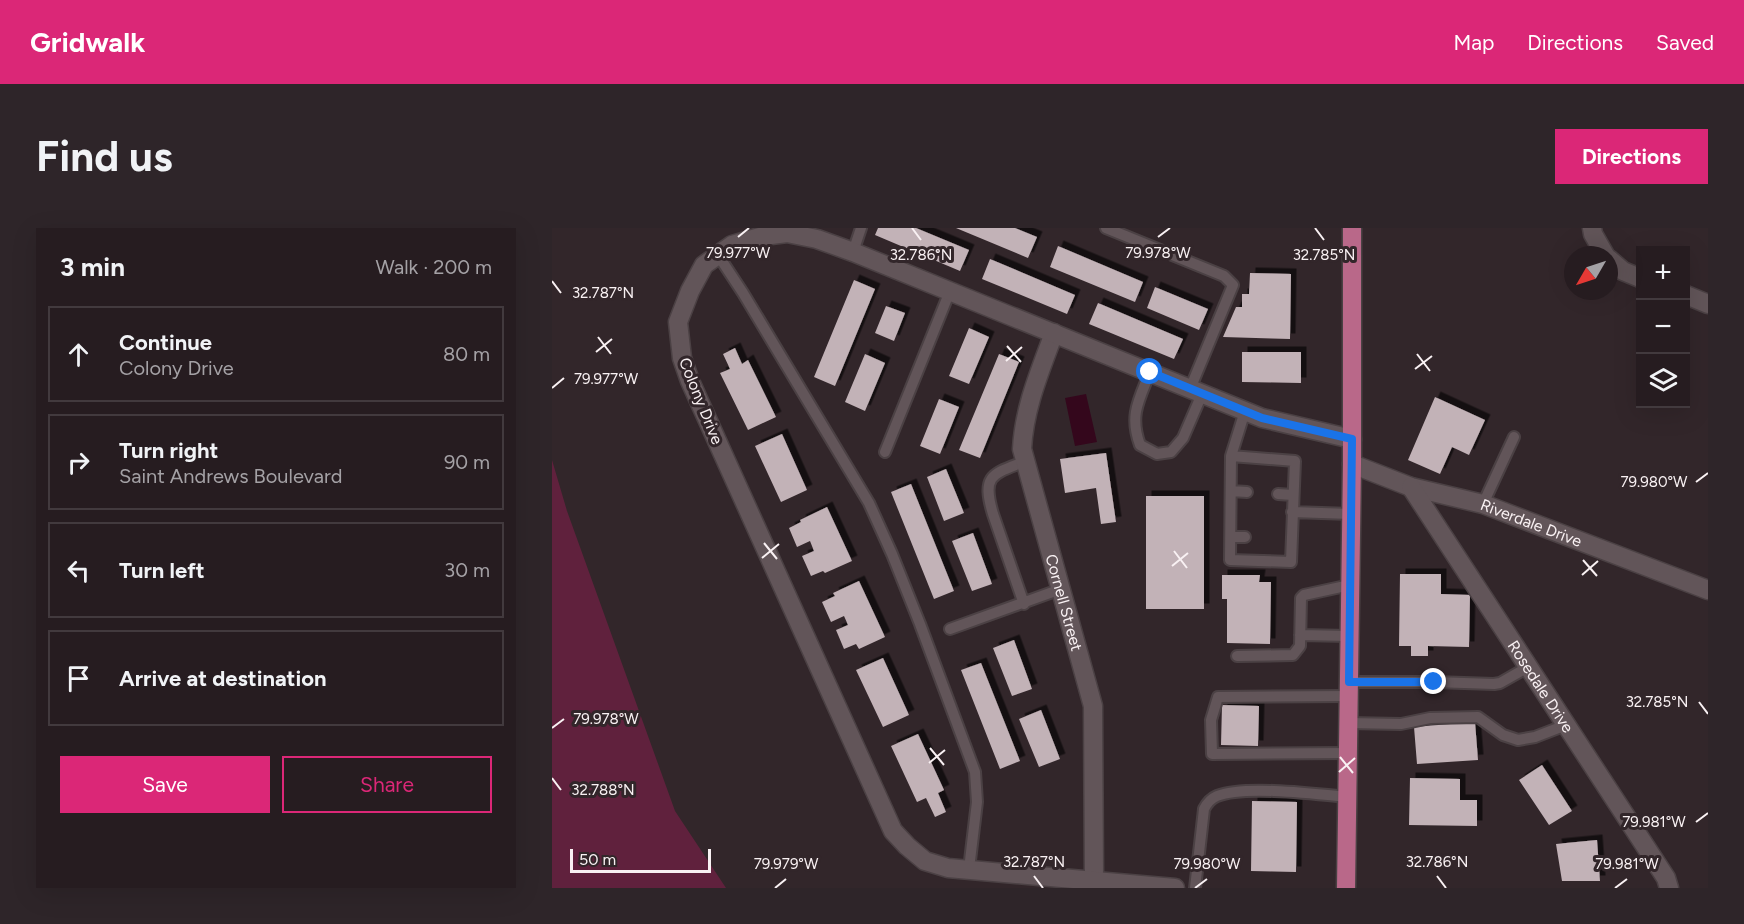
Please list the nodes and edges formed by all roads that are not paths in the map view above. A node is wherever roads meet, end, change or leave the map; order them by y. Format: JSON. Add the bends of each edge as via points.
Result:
{"nodes":[{"id":1,"x":861,"y":228,"type":"edge"},
{"id":2,"x":1106,"y":228,"type":"edge"},
{"id":3,"x":1352,"y":228,"type":"edge"},
{"id":4,"x":1592,"y":228,"type":"edge"},
{"id":5,"x":1600,"y":246,"type":"edge"},
{"id":6,"x":853,"y":252,"type":"junction"},
{"id":7,"x":718,"y":255,"type":"junction"},
{"id":8,"x":1618,"y":267,"type":"edge"},
{"id":9,"x":1636,"y":276,"type":"edge"},
{"id":10,"x":950,"y":291,"type":"junction"},
{"id":11,"x":1690,"y":297,"type":"edge"},
{"id":12,"x":1708,"y":304,"type":"edge"},
{"id":13,"x":1054,"y":333,"type":"junction"},
{"id":14,"x":1150,"y":372,"type":"junction"},
{"id":15,"x":1196,"y":391,"type":"junction"},
{"id":16,"x":1245,"y":411,"type":"junction"},
{"id":17,"x":1514,"y":437,"type":"dead end"},
{"id":18,"x":1352,"y":439,"type":"junction"},
{"id":19,"x":885,"y":452,"type":"dead end"},
{"id":20,"x":1231,"y":456,"type":"junction"},
{"id":21,"x":1026,"y":461,"type":"junction"},
{"id":22,"x":1352,"y":464,"type":"junction"},
{"id":23,"x":1411,"y":487,"type":"junction"},
{"id":24,"x":1231,"y":491,"type":"junction"},
{"id":25,"x":1247,"y":492,"type":"dead end"},
{"id":26,"x":1278,"y":494,"type":"dead end"},
{"id":27,"x":1293,"y":495,"type":"junction"},
{"id":28,"x":1483,"y":504,"type":"junction"},
{"id":29,"x":1292,"y":512,"type":"junction"},
{"id":30,"x":1351,"y":514,"type":"junction"},
{"id":31,"x":1230,"y":537,"type":"junction"},
{"id":32,"x":1245,"y":537,"type":"dead end"},
{"id":33,"x":1278,"y":537,"type":"dead end"},
{"id":34,"x":1291,"y":537,"type":"junction"},
{"id":35,"x":1350,"y":585,"type":"junction"},
{"id":36,"x":1061,"y":589,"type":"junction"},
{"id":37,"x":1708,"y":590,"type":"edge"},
{"id":38,"x":1024,"y":604,"type":"junction"},
{"id":39,"x":950,"y":629,"type":"dead end"},
{"id":40,"x":1300,"y":635,"type":"junction"},
{"id":41,"x":1349,"y":636,"type":"junction"},
{"id":42,"x":1236,"y":656,"type":"dead end"},
{"id":43,"x":1528,"y":667,"type":"junction"},
{"id":44,"x":1349,"y":689,"type":"junction"},
{"id":45,"x":1348,"y":723,"type":"junction"},
{"id":46,"x":1566,"y":725,"type":"junction"},
{"id":47,"x":1348,"y":753,"type":"junction"},
{"id":48,"x":1347,"y":797,"type":"junction"},
{"id":49,"x":969,"y":869,"type":"junction"},
{"id":50,"x":1095,"y":880,"type":"junction"},
{"id":51,"x":1175,"y":888,"type":"edge"},
{"id":52,"x":1195,"y":888,"type":"edge"},
{"id":53,"x":1346,"y":888,"type":"edge"},
{"id":54,"x":1670,"y":888,"type":"edge"}],
"edges":[{"from":1,"to":6,"type":"lane"},
{"from":2,"to":15,"type":"lane","via":[[1224,276],[1233,285]]},
{"from":3,"to":18,"type":"main road"},
{"from":4,"to":5,"type":"street"},
{"from":6,"to":7,"type":"street","name":"Colony Drive","via":[[787,233],[732,245]]},
{"from":6,"to":10,"type":"street","name":"Colony Drive"},
{"from":7,"to":49,"type":"lane","via":[[869,503],[892,554],[975,772],[977,802]]},
{"from":7,"to":49,"type":"street","name":"Colony Drive","via":[[704,265],[678,322],[682,358],[690,381],[893,831],[925,861]]},
{"from":8,"to":9,"type":"street"},
{"from":10,"to":13,"type":"street","name":"Colony Drive"},
{"from":10,"to":19,"type":"lane"},
{"from":11,"to":12,"type":"street"},
{"from":13,"to":14,"type":"street","name":"Colony Drive"},
{"from":13,"to":21,"type":"street","name":"Cornell Street","via":[[1023,430]]},
{"from":14,"to":15,"type":"street","name":"Colony Drive"},
{"from":14,"to":15,"type":"lane","via":[[1136,409],[1134,428],[1140,445],[1156,454],[1171,452],[1183,438]]},
{"from":15,"to":16,"type":"street","name":"Colony Drive"},
{"from":16,"to":18,"type":"street","name":"Colony Drive"},
{"from":16,"to":20,"type":"lane"},
{"from":17,"to":28,"type":"lane"},
{"from":18,"to":22,"type":"main road"},
{"from":20,"to":24,"type":"lane"},
{"from":20,"to":27,"type":"lane","via":[[1295,461]]},
{"from":21,"to":36,"type":"street","name":"Cornell Street"},
{"from":21,"to":38,"type":"lane","via":[[991,477],[989,501]]},
{"from":22,"to":23,"type":"street","name":"Riverdale Drive"},
{"from":22,"to":30,"type":"main road"},
{"from":23,"to":28,"type":"street","name":"Riverdale Drive"},
{"from":23,"to":43,"type":"street","name":"Rosedale Drive"},
{"from":24,"to":25,"type":"lane"},
{"from":24,"to":31,"type":"lane"},
{"from":26,"to":27,"type":"lane"},
{"from":27,"to":29,"type":"lane"},
{"from":28,"to":37,"type":"street","name":"Riverdale Drive"},
{"from":29,"to":30,"type":"lane"},
{"from":29,"to":34,"type":"lane"},
{"from":30,"to":35,"type":"main road"},
{"from":31,"to":32,"type":"lane"},
{"from":31,"to":34,"type":"lane","via":[[1230,560],[1291,562]]},
{"from":33,"to":34,"type":"lane"},
{"from":35,"to":40,"type":"lane","via":[[1301,598]]},
{"from":35,"to":41,"type":"main road"},
{"from":36,"to":38,"type":"lane"},
{"from":36,"to":50,"type":"street","name":"Cornell Street","via":[[1093,706]]},
{"from":38,"to":39,"type":"lane"},
{"from":40,"to":41,"type":"lane"},
{"from":40,"to":42,"type":"lane","via":[[1300,646],[1293,656]]},
{"from":41,"to":44,"type":"main road"},
{"from":43,"to":44,"type":"lane","via":[[1494,684],[1434,682]]},
{"from":43,"to":46,"type":"street","name":"Rosedale Drive"},
{"from":44,"to":45,"type":"main road"},
{"from":44,"to":47,"type":"lane","via":[[1218,697],[1211,720],[1212,754]]},
{"from":45,"to":46,"type":"lane","via":[[1401,724],[1430,718],[1478,717],[1503,735],[1518,740]]},
{"from":45,"to":47,"type":"main road"},
{"from":46,"to":54,"type":"street","name":"Rosedale Drive"},
{"from":47,"to":48,"type":"main road"},
{"from":48,"to":52,"type":"lane","via":[[1295,792],[1214,797],[1204,809]]},
{"from":48,"to":53,"type":"main road"},
{"from":49,"to":50,"type":"street","name":"Colony Drive"},
{"from":50,"to":51,"type":"street","name":"Colony Drive"}]}
